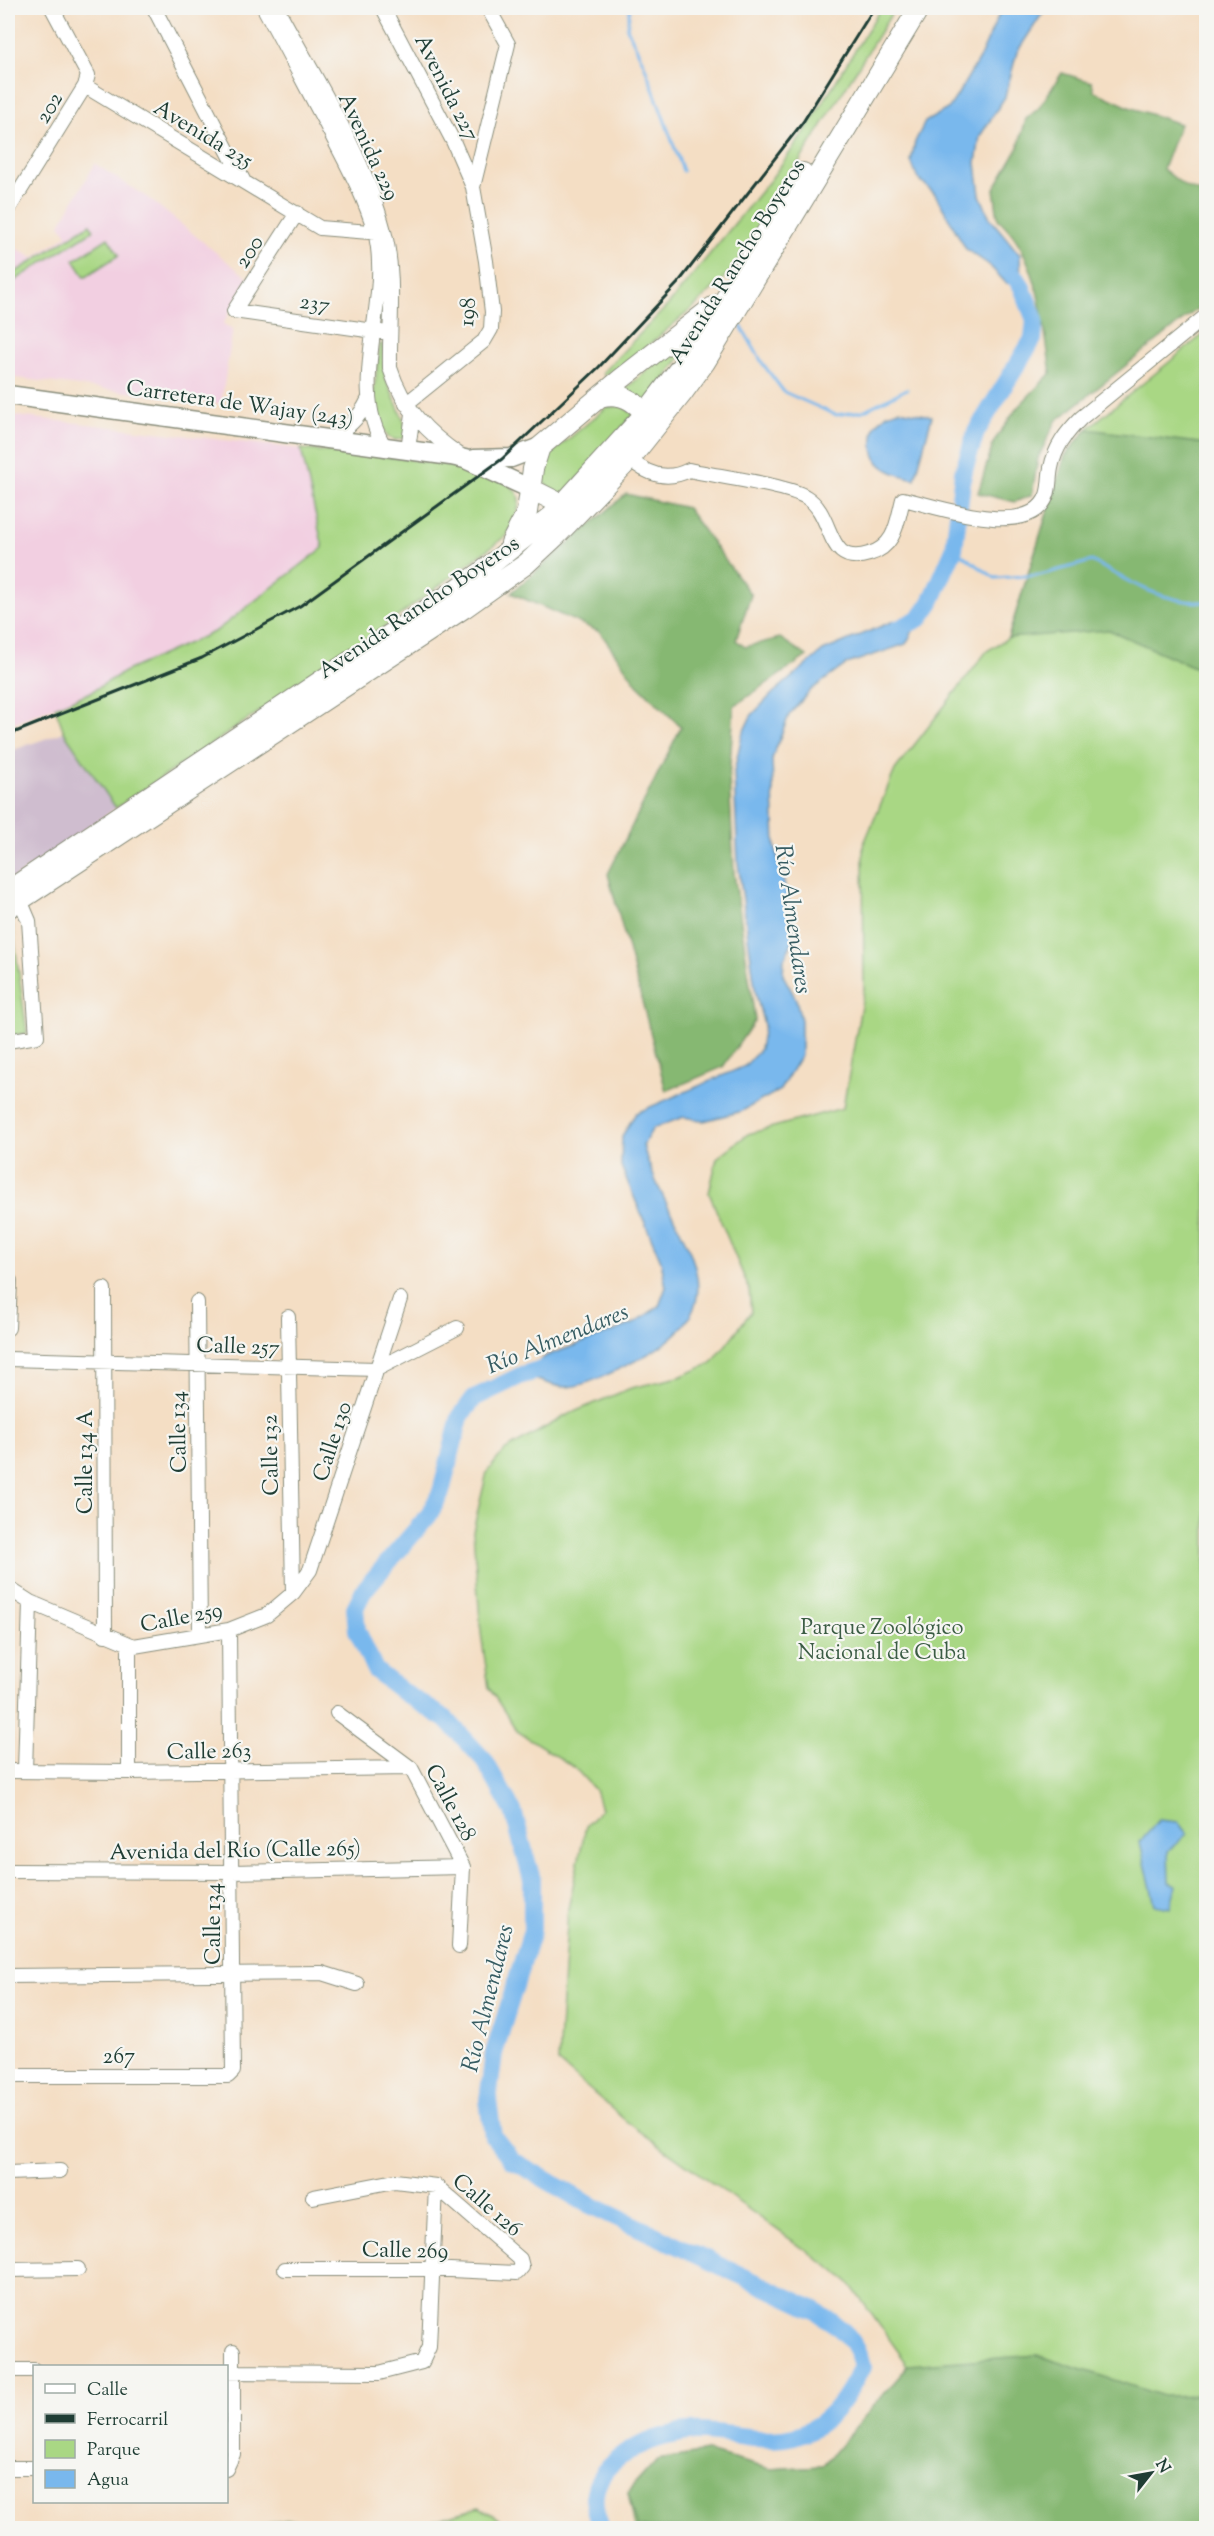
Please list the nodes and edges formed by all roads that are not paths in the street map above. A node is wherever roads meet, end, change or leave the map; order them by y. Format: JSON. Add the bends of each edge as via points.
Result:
{"nodes":[{"id":1,"x":52,"y":8,"type":"edge"},
{"id":2,"x":154,"y":8,"type":"edge"},
{"id":3,"x":264,"y":8,"type":"edge"},
{"id":4,"x":277,"y":8,"type":"edge"},
{"id":5,"x":383,"y":8,"type":"edge"},
{"id":6,"x":488,"y":8,"type":"edge"},
{"id":7,"x":905,"y":8,"type":"edge"},
{"id":8,"x":919,"y":8,"type":"edge"},
{"id":9,"x":85,"y":86,"type":"junction"},
{"id":10,"x":244,"y":182,"type":"junction"},
{"id":11,"x":473,"y":187,"type":"junction"},
{"id":12,"x":8,"y":210,"type":"edge"},
{"id":13,"x":297,"y":213,"type":"junction"},
{"id":14,"x":380,"y":233,"type":"junction"},
{"id":15,"x":738,"y":278,"type":"junction"},
{"id":16,"x":234,"y":311,"type":"joint"},
{"id":17,"x":1206,"y":316,"type":"edge"},
{"id":18,"x":374,"y":331,"type":"junction"},
{"id":19,"x":389,"y":333,"type":"junction"},
{"id":20,"x":8,"y":395,"type":"edge"},
{"id":21,"x":600,"y":398,"type":"junction"},
{"id":22,"x":368,"y":400,"type":"junction"},
{"id":23,"x":409,"y":409,"type":"junction"},
{"id":24,"x":644,"y":415,"type":"junction"},
{"id":25,"x":330,"y":440,"type":"junction"},
{"id":26,"x":384,"y":447,"type":"junction"},
{"id":27,"x":540,"y":447,"type":"junction"},
{"id":28,"x":408,"y":449,"type":"junction"},
{"id":29,"x":635,"y":454,"type":"junction"},
{"id":30,"x":465,"y":459,"type":"junction"},
{"id":31,"x":531,"y":489,"type":"junction"},
{"id":32,"x":588,"y":504,"type":"junction"},
{"id":33,"x":563,"y":505,"type":"junction"},
{"id":34,"x":496,"y":561,"type":"junction"},
{"id":35,"x":12,"y":900,"type":"edge"},
{"id":36,"x":8,"y":1041,"type":"edge"},
{"id":37,"x":10,"y":1281,"type":"dead end"},
{"id":38,"x":104,"y":1289,"type":"dead end"},
{"id":39,"x":400,"y":1299,"type":"dead end"},
{"id":40,"x":196,"y":1302,"type":"dead end"},
{"id":41,"x":288,"y":1317,"type":"dead end"},
{"id":42,"x":8,"y":1328,"type":"edge"},
{"id":43,"x":458,"y":1328,"type":"dead end"},
{"id":44,"x":8,"y":1359,"type":"edge"},
{"id":45,"x":105,"y":1363,"type":"junction"},
{"id":46,"x":197,"y":1364,"type":"junction"},
{"id":47,"x":289,"y":1367,"type":"junction"},
{"id":48,"x":377,"y":1369,"type":"junction"},
{"id":49,"x":8,"y":1588,"type":"edge"},
{"id":50,"x":293,"y":1593,"type":"junction"},
{"id":51,"x":30,"y":1602,"type":"junction"},
{"id":52,"x":229,"y":1630,"type":"junction"},
{"id":53,"x":200,"y":1634,"type":"junction"},
{"id":54,"x":105,"y":1635,"type":"junction"},
{"id":55,"x":129,"y":1645,"type":"junction"},
{"id":56,"x":338,"y":1713,"type":"dead end"},
{"id":57,"x":411,"y":1768,"type":"junction"},
{"id":58,"x":8,"y":1771,"type":"edge"},
{"id":59,"x":25,"y":1771,"type":"junction"},
{"id":60,"x":231,"y":1771,"type":"junction"},
{"id":61,"x":129,"y":1772,"type":"junction"},
{"id":62,"x":463,"y":1868,"type":"junction"},
{"id":63,"x":8,"y":1871,"type":"edge"},
{"id":64,"x":233,"y":1872,"type":"junction"},
{"id":65,"x":459,"y":1946,"type":"dead end"},
{"id":66,"x":232,"y":1975,"type":"junction"},
{"id":67,"x":8,"y":1976,"type":"edge"},
{"id":68,"x":357,"y":1984,"type":"dead end"},
{"id":69,"x":230,"y":2075,"type":"joint"},
{"id":70,"x":8,"y":2076,"type":"edge"},
{"id":71,"x":60,"y":2171,"type":"dead end"},
{"id":72,"x":8,"y":2173,"type":"edge"},
{"id":73,"x":436,"y":2186,"type":"junction"},
{"id":74,"x":313,"y":2197,"type":"dead end"},
{"id":75,"x":522,"y":2267,"type":"joint"},
{"id":76,"x":78,"y":2269,"type":"dead end"},
{"id":77,"x":435,"y":2269,"type":"junction"},
{"id":78,"x":8,"y":2270,"type":"edge"},
{"id":79,"x":285,"y":2270,"type":"dead end"},
{"id":80,"x":233,"y":2350,"type":"dead end"},
{"id":81,"x":8,"y":2370,"type":"edge"},
{"id":82,"x":33,"y":2370,"type":"edge"},
{"id":83,"x":230,"y":2372,"type":"edge"},
{"id":84,"x":228,"y":2465,"type":"edge"},
{"id":85,"x":8,"y":2468,"type":"edge"},
{"id":86,"x":33,"y":2468,"type":"edge"}],
"edges":[{"from":1,"to":9,"type":"street","via":[[88,75]]},
{"from":2,"to":10,"type":"street"},
{"from":3,"to":14,"type":"street","name":"Avenida 229"},
{"from":4,"to":14,"type":"street","name":"Avenida 229","via":[[363,170]]},
{"from":5,"to":11,"type":"street","name":"Avenida 227"},
{"from":6,"to":11,"type":"street","via":[[508,44]]},
{"from":7,"to":15,"type":"highway","name":"Avenida Rancho Boyeros"},
{"from":8,"to":29,"type":"highway","name":"Avenida Rancho Boyeros","via":[[705,362]]},
{"from":9,"to":10,"type":"street","name":"Avenida 235"},
{"from":9,"to":12,"type":"street","name":"202"},
{"from":10,"to":13,"type":"street","name":"Avenida 235"},
{"from":11,"to":23,"type":"street","name":"198","via":[[486,261],[491,329],[484,341]]},
{"from":13,"to":14,"type":"street","name":"Avenida 235","via":[[321,228]]},
{"from":13,"to":16,"type":"street","name":"200"},
{"from":14,"to":18,"type":"street","name":"Avenida 229"},
{"from":14,"to":19,"type":"street","name":"Avenida 229","via":[[392,288]]},
{"from":15,"to":21,"type":"highway","via":[[701,318]]},
{"from":15,"to":24,"type":"highway","name":"Avenida Rancho Boyeros","via":[[695,348]]},
{"from":16,"to":18,"type":"street","name":"237"},
{"from":17,"to":29,"type":"street","via":[[1081,418],[1056,450],[1042,505],[1026,516],[1010,520],[903,499],[894,537],[872,553],[850,557],[834,545],[815,503],[798,493],[689,470],[678,476],[643,471]]},
{"from":18,"to":19,"type":"street","name":"237"},
{"from":18,"to":22,"type":"street","name":"Avenida 229"},
{"from":19,"to":23,"type":"street","name":"Avenida 229","via":[[390,368]]},
{"from":20,"to":25,"type":"main road","name":"Carretera de Wajay (243)"},
{"from":21,"to":24,"type":"highway","via":[[615,395],[627,399]]},
{"from":21,"to":27,"type":"highway"},
{"from":22,"to":25,"type":"street","via":[[363,412]]},
{"from":22,"to":26,"type":"street","name":"Avenida 229","via":[[372,423]]},
{"from":23,"to":28,"type":"street"},
{"from":23,"to":30,"type":"street","name":"Avenida 229","via":[[427,432]]},
{"from":24,"to":29,"type":"highway","via":[[646,427]]},
{"from":24,"to":33,"type":"highway","name":"Avenida Rancho Boyeros"},
{"from":25,"to":26,"type":"main road","name":"Carretera de Wajay (243)"},
{"from":26,"to":28,"type":"main road","name":"Carretera de Wajay (243)"},
{"from":27,"to":30,"type":"main road","name":"Carretera de Wajay (243)","via":[[511,458]]},
{"from":27,"to":31,"type":"highway"},
{"from":28,"to":30,"type":"main road","name":"Carretera de Wajay (243)"},
{"from":29,"to":32,"type":"highway","name":"Avenida Rancho Boyeros"},
{"from":30,"to":31,"type":"main road","name":"Carretera de Wajay (243)"},
{"from":31,"to":33,"type":"highway"},
{"from":31,"to":34,"type":"highway","via":[[522,526]]},
{"from":32,"to":33,"type":"highway"},
{"from":32,"to":35,"type":"highway","name":"Avenida Rancho Boyeros","via":[[543,548],[481,596]]},
{"from":33,"to":34,"type":"highway","name":"Avenida Rancho Boyeros"},
{"from":34,"to":35,"type":"highway","name":"Avenida Rancho Boyeros"},
{"from":35,"to":36,"type":"street","via":[[29,921],[38,1036]]},
{"from":37,"to":42,"type":"street"},
{"from":38,"to":45,"type":"street","name":"Calle 134 A"},
{"from":39,"to":48,"type":"street","name":"Calle 130"},
{"from":40,"to":46,"type":"street","name":"Calle 134"},
{"from":41,"to":47,"type":"street","name":"Calle 132"},
{"from":43,"to":48,"type":"street","name":"Calle 257"},
{"from":44,"to":45,"type":"street","name":"Calle 257"},
{"from":45,"to":46,"type":"street","name":"Calle 257"},
{"from":45,"to":54,"type":"street","name":"Calle 134 A"},
{"from":46,"to":47,"type":"street","name":"Calle 257"},
{"from":46,"to":53,"type":"street","name":"Calle 134"},
{"from":47,"to":48,"type":"street","name":"Calle 257"},
{"from":47,"to":50,"type":"street","name":"Calle 132"},
{"from":48,"to":50,"type":"street","name":"Calle 130","via":[[310,1570]]},
{"from":49,"to":51,"type":"street","name":"Calle 259"},
{"from":50,"to":52,"type":"street","name":"Calle 259","via":[[267,1615]]},
{"from":51,"to":54,"type":"street","name":"Calle 259"},
{"from":51,"to":59,"type":"street"},
{"from":52,"to":53,"type":"street","name":"Calle 259"},
{"from":52,"to":60,"type":"street","name":"Calle 134"},
{"from":53,"to":55,"type":"street","name":"Calle 259"},
{"from":54,"to":55,"type":"street","name":"Calle 259"},
{"from":55,"to":61,"type":"street"},
{"from":56,"to":57,"type":"street","name":"Calle 128"},
{"from":57,"to":60,"type":"street","name":"Calle 263"},
{"from":57,"to":62,"type":"street","name":"Calle 128"},
{"from":58,"to":59,"type":"street","name":"Calle 263"},
{"from":59,"to":61,"type":"street","name":"Calle 263"},
{"from":60,"to":61,"type":"street","name":"Calle 263"},
{"from":60,"to":64,"type":"street","name":"Calle 134"},
{"from":62,"to":64,"type":"street","name":"Avenida del Río (Calle 265)"},
{"from":62,"to":65,"type":"street","name":"Calle 128"},
{"from":63,"to":64,"type":"street","name":"Avenida del Río (Calle 265)"},
{"from":64,"to":66,"type":"street","name":"Calle 134"},
{"from":66,"to":67,"type":"street"},
{"from":66,"to":68,"type":"street","via":[[322,1973]]},
{"from":66,"to":69,"type":"street","name":"Calle 134"},
{"from":69,"to":70,"type":"street","name":"267"},
{"from":71,"to":72,"type":"street"},
{"from":73,"to":74,"type":"street","name":"Calle 126","via":[[395,2181]]},
{"from":73,"to":75,"type":"street","name":"Calle 126","via":[[520,2259]]},
{"from":73,"to":77,"type":"street"},
{"from":75,"to":77,"type":"street","name":"Calle 269","via":[[517,2273]]},
{"from":76,"to":78,"type":"street"},
{"from":77,"to":79,"type":"street","name":"Calle 269"},
{"from":77,"to":83,"type":"street","via":[[429,2348],[422,2362],[379,2373]]},
{"from":80,"to":83,"type":"street"},
{"from":81,"to":82,"type":"street"},
{"from":83,"to":84,"type":"street","via":[[233,2454]]},
{"from":85,"to":86,"type":"street"}]}
